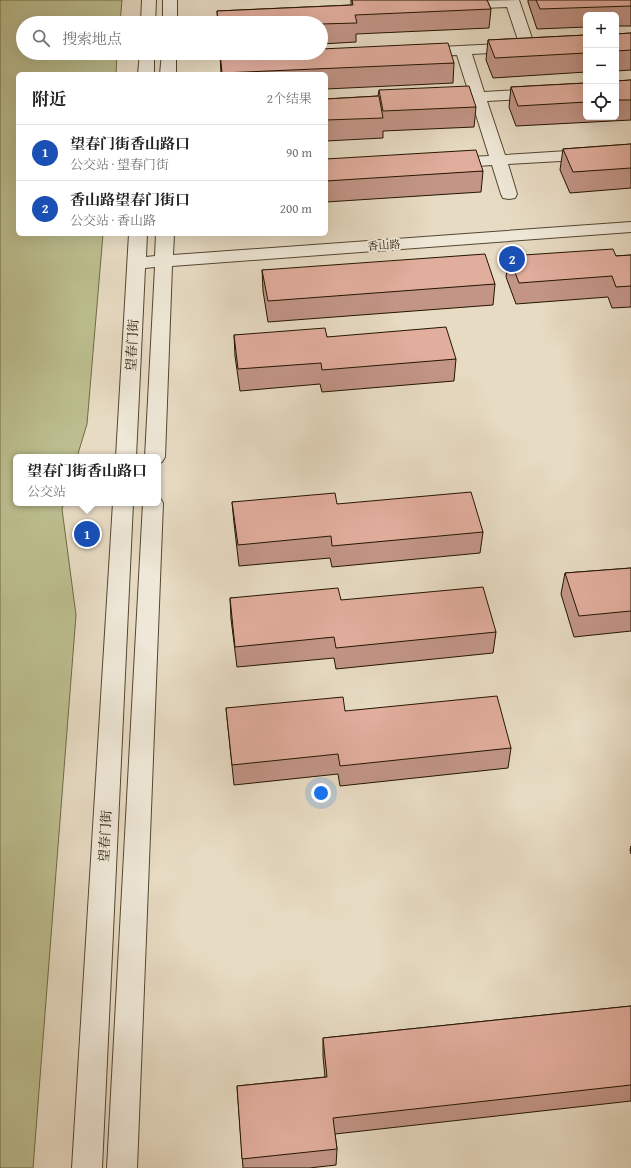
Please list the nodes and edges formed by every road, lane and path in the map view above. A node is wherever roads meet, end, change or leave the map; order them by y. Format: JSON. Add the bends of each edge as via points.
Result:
{"nodes":[{"id":1,"x":149,"y":0,"type":"edge"},
{"id":2,"x":170,"y":0,"type":"edge"},
{"id":3,"x":512,"y":1,"type":"edge"},
{"id":4,"x":449,"y":5,"type":"edge"},
{"id":5,"x":148,"y":16,"type":"edge"},
{"id":6,"x":170,"y":16,"type":"edge"},
{"id":7,"x":463,"y":50,"type":"junction"},
{"id":8,"x":408,"y":52,"type":"edge"},
{"id":9,"x":147,"y":60,"type":"edge"},
{"id":10,"x":169,"y":60,"type":"edge"},
{"id":11,"x":146,"y":72,"type":"edge"},
{"id":12,"x":168,"y":72,"type":"edge"},
{"id":13,"x":583,"y":91,"type":"edge"},
{"id":14,"x":478,"y":97,"type":"junction"},
{"id":15,"x":425,"y":100,"type":"edge"},
{"id":16,"x":631,"y":152,"type":"edge"},
{"id":17,"x":498,"y":160,"type":"junction"},
{"id":18,"x":436,"y":164,"type":"edge"},
{"id":19,"x":509,"y":194,"type":"dead end"},
{"id":20,"x":631,"y":214,"type":"edge"},
{"id":21,"x":631,"y":227,"type":"edge"},
{"id":22,"x":165,"y":248,"type":"edge"},
{"id":23,"x":137,"y":249,"type":"edge"},
{"id":24,"x":126,"y":454,"type":"edge"},
{"id":25,"x":155,"y":454,"type":"edge"},
{"id":26,"x":123,"y":506,"type":"edge"},
{"id":27,"x":153,"y":506,"type":"edge"},
{"id":28,"x":87,"y":1168,"type":"edge"},
{"id":29,"x":122,"y":1168,"type":"edge"}],
"edges":[{"from":1,"to":5,"type":"street"},
{"from":2,"to":6,"type":"street"},
{"from":3,"to":4,"type":"street"},
{"from":3,"to":7,"type":"street","via":[[535,46]]},
{"from":7,"to":8,"type":"street"},
{"from":7,"to":14,"type":"street"},
{"from":9,"to":11,"type":"street"},
{"from":10,"to":12,"type":"street"},
{"from":13,"to":14,"type":"street"},
{"from":14,"to":15,"type":"street"},
{"from":14,"to":17,"type":"street"},
{"from":16,"to":17,"type":"street"},
{"from":17,"to":18,"type":"street"},
{"from":17,"to":19,"type":"street"},
{"from":20,"to":22,"type":"street","name":"香山路"},
{"from":21,"to":22,"type":"street","name":"香山路"},
{"from":22,"to":23,"type":"street","name":"香山路"},
{"from":22,"to":25,"type":"street"},
{"from":23,"to":24,"type":"street","name":"望春门街"},
{"from":26,"to":28,"type":"street","name":"望春门街"},
{"from":27,"to":29,"type":"street"}]}
